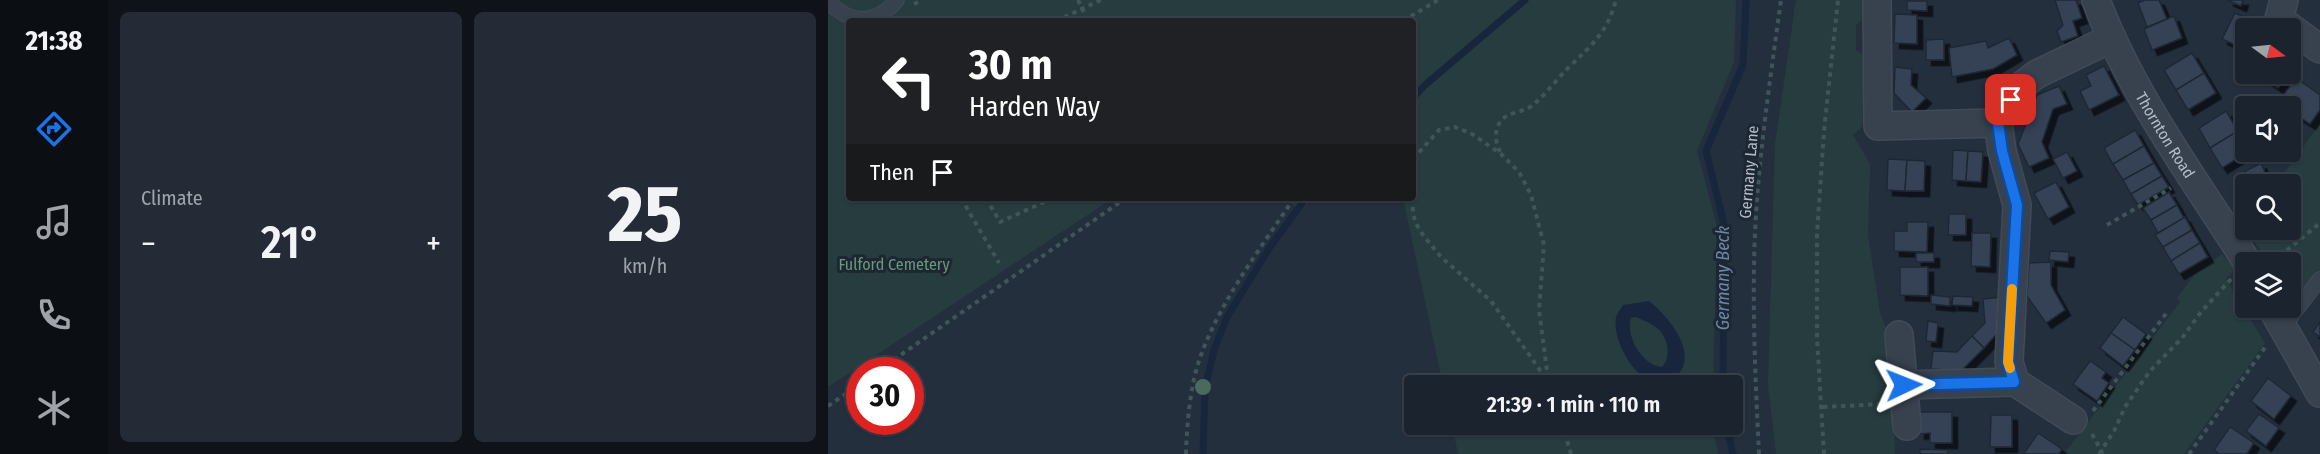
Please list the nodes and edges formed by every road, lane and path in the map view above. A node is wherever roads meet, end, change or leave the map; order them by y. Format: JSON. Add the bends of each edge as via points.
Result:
{"nodes":[{"id":1,"x":828,"y":0,"type":"edge"},
{"id":2,"x":897,"y":0,"type":"edge"},
{"id":3,"x":1078,"y":0,"type":"edge"},
{"id":4,"x":1101,"y":0,"type":"edge"},
{"id":5,"x":1438,"y":0,"type":"edge"},
{"id":6,"x":1616,"y":0,"type":"edge"},
{"id":7,"x":1781,"y":0,"type":"edge"},
{"id":8,"x":1839,"y":0,"type":"edge"},
{"id":9,"x":1877,"y":0,"type":"edge"},
{"id":10,"x":2096,"y":0,"type":"edge"},
{"id":11,"x":2284,"y":0,"type":"edge"},
{"id":12,"x":1082,"y":9,"type":"junction"},
{"id":13,"x":853,"y":18,"type":"edge"},
{"id":14,"x":874,"y":18,"type":"edge"},
{"id":15,"x":1062,"y":18,"type":"edge"},
{"id":16,"x":1086,"y":18,"type":"edge"},
{"id":17,"x":1408,"y":18,"type":"edge"},
{"id":18,"x":2112,"y":38,"type":"junction"},
{"id":19,"x":2320,"y":49,"type":"edge"},
{"id":20,"x":1998,"y":123,"type":"junction"},
{"id":21,"x":1501,"y":154,"type":"junction"},
{"id":22,"x":1416,"y":156,"type":"edge"},
{"id":23,"x":2193,"y":176,"type":"junction"},
{"id":24,"x":964,"y":201,"type":"edge"},
{"id":25,"x":989,"y":201,"type":"edge"},
{"id":26,"x":1046,"y":201,"type":"edge"},
{"id":27,"x":1122,"y":201,"type":"edge"},
{"id":28,"x":1292,"y":201,"type":"edge"},
{"id":29,"x":1412,"y":201,"type":"edge"},
{"id":30,"x":2320,"y":223,"type":"edge"},
{"id":31,"x":2107,"y":225,"type":"dead end"},
{"id":32,"x":2285,"y":252,"type":"edge"},
{"id":33,"x":2235,"y":260,"type":"edge"},
{"id":34,"x":999,"y":263,"type":"dead end"},
{"id":35,"x":2235,"y":275,"type":"edge"},
{"id":36,"x":2320,"y":279,"type":"edge"},
{"id":37,"x":2168,"y":311,"type":"dead end"},
{"id":38,"x":2275,"y":325,"type":"edge"},
{"id":39,"x":1899,"y":335,"type":"dead end"},
{"id":40,"x":898,"y":357,"type":"edge"},
{"id":41,"x":1542,"y":375,"type":"edge"},
{"id":42,"x":1547,"y":375,"type":"edge"},
{"id":43,"x":2014,"y":382,"type":"junction"},
{"id":44,"x":2320,"y":393,"type":"edge"},
{"id":45,"x":846,"y":394,"type":"edge"},
{"id":46,"x":1905,"y":405,"type":"junction"},
{"id":47,"x":828,"y":406,"type":"edge"},
{"id":48,"x":1823,"y":407,"type":"junction"},
{"id":49,"x":2081,"y":418,"type":"joint"},
{"id":50,"x":1565,"y":435,"type":"edge"},
{"id":51,"x":1186,"y":454,"type":"edge"},
{"id":52,"x":1571,"y":454,"type":"edge"},
{"id":53,"x":1759,"y":454,"type":"edge"},
{"id":54,"x":1824,"y":454,"type":"edge"},
{"id":55,"x":2099,"y":454,"type":"edge"},
{"id":56,"x":2189,"y":454,"type":"edge"}],
"edges":[{"from":1,"to":13,"type":"lane"},
{"from":2,"to":14,"type":"lane"},
{"from":3,"to":12,"type":"path"},
{"from":4,"to":12,"type":"path"},
{"from":5,"to":17,"type":"path"},
{"from":6,"to":21,"type":"path","via":[[1611,18],[1583,55],[1532,106],[1500,122],[1496,143]]},
{"from":7,"to":53,"type":"path","name":"Germany Lane","via":[[1759,171],[1754,265]]},
{"from":8,"to":48,"type":"path","via":[[1817,234],[1817,338]]},
{"from":9,"to":20,"type":"street","via":[[1878,126]]},
{"from":10,"to":18,"type":"street","name":"Thornton Road"},
{"from":11,"to":19,"type":"street","via":[[2279,19]]},
{"from":12,"to":15,"type":"path"},
{"from":12,"to":16,"type":"path"},
{"from":18,"to":20,"type":"street","via":[[2037,74],[2011,100]]},
{"from":18,"to":23,"type":"street","name":"Thornton Road"},
{"from":20,"to":43,"type":"street","via":[[2017,205],[2008,362]]},
{"from":21,"to":22,"type":"path","via":[[1455,127],[1439,130]]},
{"from":21,"to":42,"type":"path","via":[[1519,172],[1531,195],[1544,245],[1539,310]]},
{"from":23,"to":31,"type":"path"},
{"from":23,"to":33,"type":"street","name":"Thornton Road"},
{"from":24,"to":34,"type":"path"},
{"from":25,"to":26,"type":"path","via":[[1000,222]]},
{"from":27,"to":40,"type":"path"},
{"from":28,"to":51,"type":"path","via":[[1225,302],[1200,356],[1187,419]]},
{"from":29,"to":41,"type":"path","via":[[1415,222],[1423,235],[1441,258],[1491,301]]},
{"from":30,"to":32,"type":"path"},
{"from":35,"to":55,"type":"path","via":[[2150,371]]},
{"from":36,"to":38,"type":"lane"},
{"from":37,"to":49,"type":"path"},
{"from":38,"to":44,"type":"street"},
{"from":38,"to":56,"type":"path"},
{"from":39,"to":46,"type":"street"},
{"from":43,"to":46,"type":"street"},
{"from":43,"to":49,"type":"street"},
{"from":45,"to":47,"type":"path"},
{"from":46,"to":48,"type":"path"},
{"from":48,"to":54,"type":"path"},
{"from":50,"to":52,"type":"path"}]}
